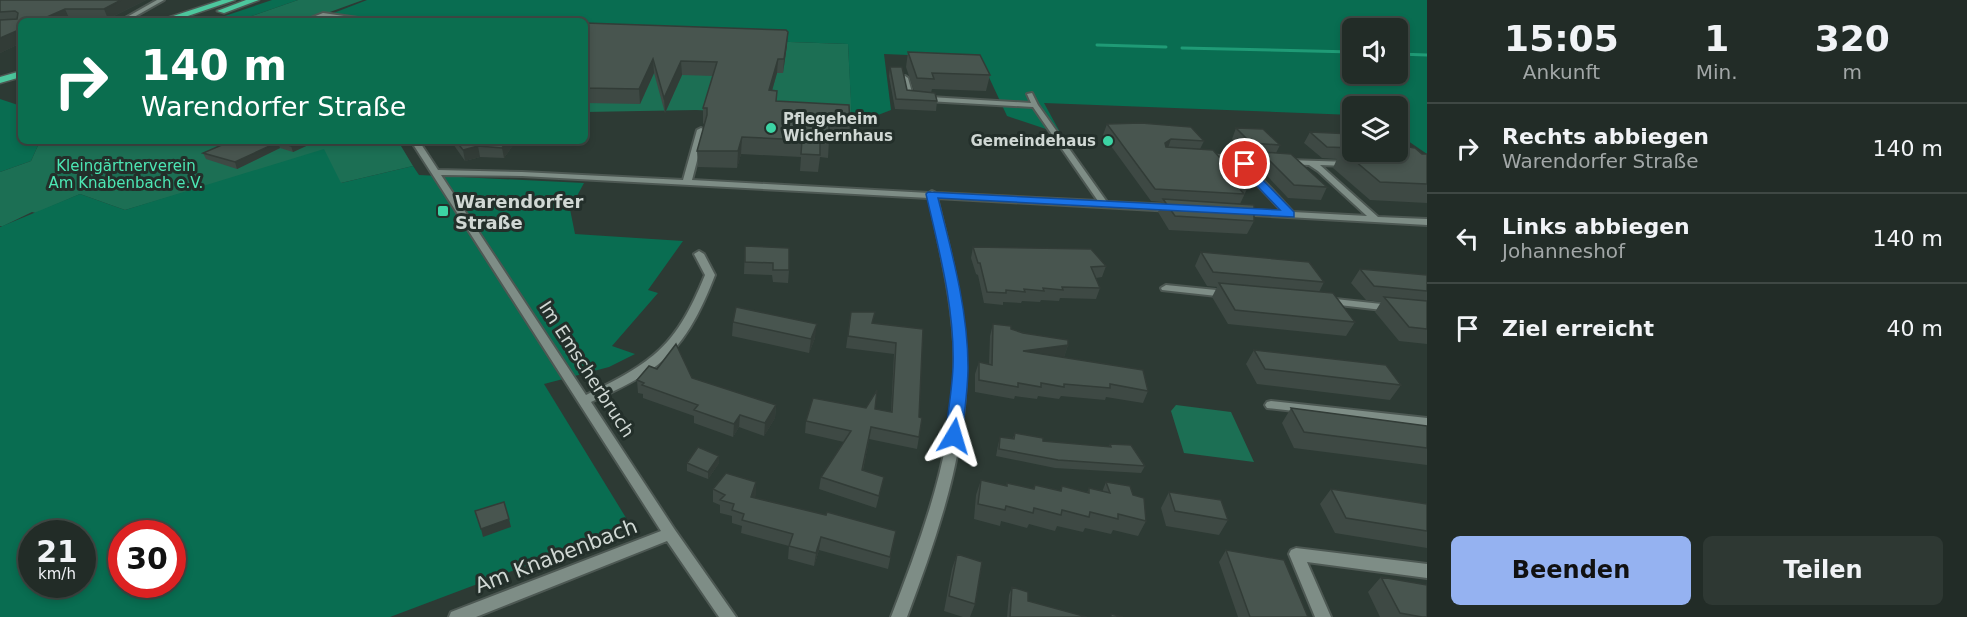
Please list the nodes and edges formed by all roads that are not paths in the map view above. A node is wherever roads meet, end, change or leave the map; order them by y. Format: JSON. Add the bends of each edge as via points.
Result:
{"nodes":[{"id":1,"x":160,"y":0,"type":"edge"},
{"id":2,"x":231,"y":0,"type":"edge"},
{"id":3,"x":255,"y":0,"type":"edge"},
{"id":4,"x":128,"y":18,"type":"edge"},
{"id":5,"x":173,"y":18,"type":"edge"},
{"id":6,"x":199,"y":18,"type":"edge"},
{"id":7,"x":314,"y":18,"type":"edge"},
{"id":8,"x":344,"y":18,"type":"edge"},
{"id":9,"x":18,"y":65,"type":"edge"},
{"id":10,"x":0,"y":70,"type":"edge"},
{"id":11,"x":18,"y":75,"type":"edge"},
{"id":12,"x":904,"y":78,"type":"edge"},
{"id":13,"x":0,"y":80,"type":"edge"},
{"id":14,"x":1030,"y":94,"type":"dead end"},
{"id":15,"x":1035,"y":105,"type":"junction"},
{"id":16,"x":701,"y":130,"type":"edge"},
{"id":17,"x":417,"y":144,"type":"edge"},
{"id":18,"x":1198,"y":157,"type":"edge"},
{"id":19,"x":1251,"y":160,"type":"junction"},
{"id":20,"x":1302,"y":163,"type":"junction"},
{"id":21,"x":1359,"y":165,"type":"edge"},
{"id":22,"x":437,"y":172,"type":"junction"},
{"id":23,"x":687,"y":182,"type":"junction"},
{"id":24,"x":932,"y":194,"type":"junction"},
{"id":25,"x":1104,"y":204,"type":"junction"},
{"id":26,"x":1181,"y":208,"type":"edge"},
{"id":27,"x":1226,"y":211,"type":"edge"},
{"id":28,"x":1290,"y":214,"type":"junction"},
{"id":29,"x":1376,"y":220,"type":"junction"},
{"id":30,"x":1427,"y":222,"type":"edge"},
{"id":31,"x":699,"y":254,"type":"dead end"},
{"id":32,"x":1166,"y":288,"type":"dead end"},
{"id":33,"x":1232,"y":294,"type":"edge"},
{"id":34,"x":1310,"y":300,"type":"edge"},
{"id":35,"x":1403,"y":309,"type":"edge"},
{"id":36,"x":583,"y":401,"type":"junction"},
{"id":37,"x":1271,"y":405,"type":"dead end"},
{"id":38,"x":1427,"y":422,"type":"edge"},
{"id":39,"x":670,"y":534,"type":"junction"},
{"id":40,"x":1427,"y":571,"type":"edge"},
{"id":41,"x":457,"y":617,"type":"edge"},
{"id":42,"x":728,"y":617,"type":"edge"},
{"id":43,"x":899,"y":617,"type":"edge"},
{"id":44,"x":1323,"y":617,"type":"edge"}],
"edges":[{"from":1,"to":4,"type":"street"},
{"from":2,"to":5,"type":"highway"},
{"from":3,"to":6,"type":"highway"},
{"from":7,"to":8,"type":"street"},
{"from":9,"to":10,"type":"highway"},
{"from":11,"to":13,"type":"highway"},
{"from":12,"to":15,"type":"street","via":[[910,98]]},
{"from":14,"to":15,"type":"street"},
{"from":15,"to":25,"type":"street"},
{"from":16,"to":23,"type":"street"},
{"from":17,"to":22,"type":"street","name":"Im Emscherbruch"},
{"from":18,"to":19,"type":"street"},
{"from":19,"to":20,"type":"street"},
{"from":19,"to":28,"type":"street","via":[[1245,164],[1248,170]]},
{"from":20,"to":21,"type":"street"},
{"from":20,"to":29,"type":"street","via":[[1321,169]]},
{"from":22,"to":23,"type":"street"},
{"from":22,"to":36,"type":"street","name":"Im Emscherbruch"},
{"from":23,"to":24,"type":"street"},
{"from":24,"to":25,"type":"street"},
{"from":24,"to":43,"type":"street","via":[[952,282],[960,367],[949,473],[932,532]]},
{"from":25,"to":26,"type":"street"},
{"from":27,"to":28,"type":"street"},
{"from":28,"to":29,"type":"street"},
{"from":29,"to":30,"type":"street"},
{"from":31,"to":36,"type":"street","via":[[710,275],[678,338],[650,366]]},
{"from":32,"to":33,"type":"street"},
{"from":34,"to":35,"type":"street"},
{"from":36,"to":39,"type":"street","name":"Im Emscherbruch"},
{"from":37,"to":38,"type":"street"},
{"from":39,"to":41,"type":"street","name":"Am Knabenbach"},
{"from":39,"to":42,"type":"street","name":"Im Emscherbruch"},
{"from":40,"to":44,"type":"street","via":[[1296,554]]}]}
